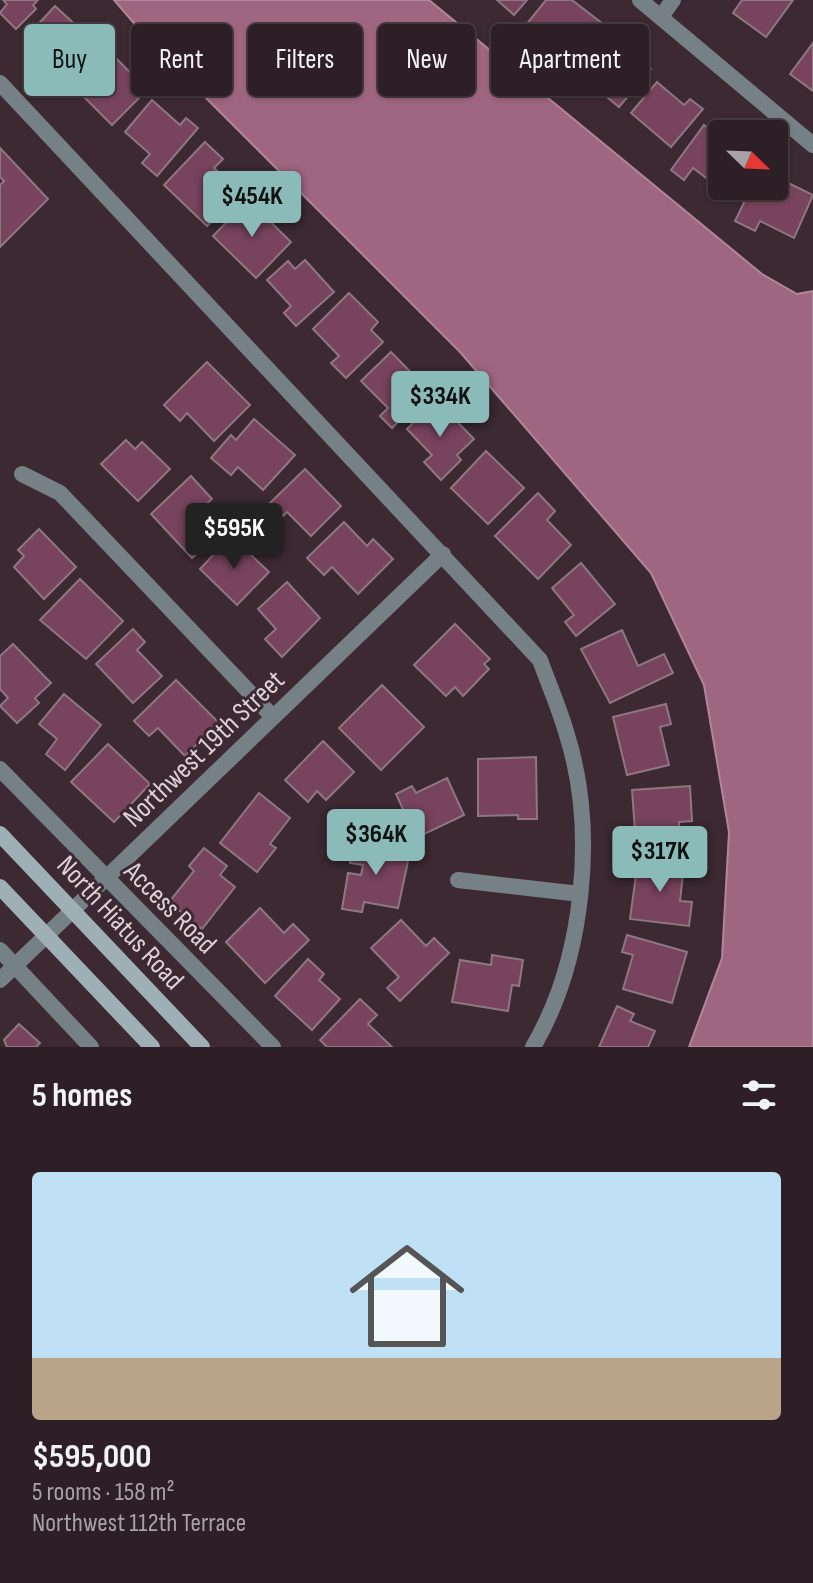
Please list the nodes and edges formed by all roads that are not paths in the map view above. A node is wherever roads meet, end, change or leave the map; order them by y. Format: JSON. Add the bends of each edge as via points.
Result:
{"nodes":[{"id":1,"x":640,"y":0,"type":"edge"},
{"id":2,"x":673,"y":0,"type":"edge"},
{"id":3,"x":661,"y":17,"type":"junction"},
{"id":4,"x":0,"y":83,"type":"edge"},
{"id":5,"x":813,"y":145,"type":"edge"},
{"id":6,"x":22,"y":474,"type":"dead end"},
{"id":7,"x":443,"y":554,"type":"junction"},
{"id":8,"x":273,"y":717,"type":"junction"},
{"id":9,"x":0,"y":769,"type":"edge"},
{"id":10,"x":0,"y":834,"type":"edge"},
{"id":11,"x":458,"y":880,"type":"dead end"},
{"id":12,"x":106,"y":881,"type":"junction"},
{"id":13,"x":0,"y":887,"type":"edge"},
{"id":14,"x":580,"y":894,"type":"junction"},
{"id":15,"x":73,"y":911,"type":"junction"},
{"id":16,"x":47,"y":936,"type":"junction"},
{"id":17,"x":0,"y":950,"type":"edge"},
{"id":18,"x":15,"y":966,"type":"junction"},
{"id":19,"x":0,"y":980,"type":"edge"},
{"id":20,"x":91,"y":1047,"type":"edge"},
{"id":21,"x":152,"y":1047,"type":"edge"},
{"id":22,"x":202,"y":1047,"type":"edge"},
{"id":23,"x":273,"y":1047,"type":"edge"},
{"id":24,"x":533,"y":1047,"type":"edge"}],
"edges":[{"from":1,"to":3,"type":"street"},
{"from":2,"to":3,"type":"street"},
{"from":3,"to":5,"type":"street"},
{"from":4,"to":7,"type":"street"},
{"from":6,"to":8,"type":"street","via":[[60,493]]},
{"from":7,"to":8,"type":"street","name":"Northwest 19th Street"},
{"from":7,"to":14,"type":"street","via":[[540,660],[568,737],[583,832]]},
{"from":8,"to":12,"type":"street","name":"Northwest 19th Street"},
{"from":9,"to":12,"type":"street","name":"Access Road"},
{"from":10,"to":15,"type":"main road","name":"North Hiatus Road"},
{"from":11,"to":14,"type":"street"},
{"from":12,"to":15,"type":"street","name":"Northwest 19th Street"},
{"from":12,"to":23,"type":"street","name":"Access Road"},
{"from":13,"to":16,"type":"main road"},
{"from":14,"to":24,"type":"street","via":[[576,938],[558,997]]},
{"from":15,"to":16,"type":"street","name":"Northwest 19th Street"},
{"from":15,"to":22,"type":"main road","name":"North Hiatus Road"},
{"from":16,"to":18,"type":"street","name":"Northwest 19th Street"},
{"from":16,"to":21,"type":"main road"},
{"from":17,"to":18,"type":"street"},
{"from":18,"to":19,"type":"street","name":"Northwest 19th Street"},
{"from":18,"to":20,"type":"street"}]}
